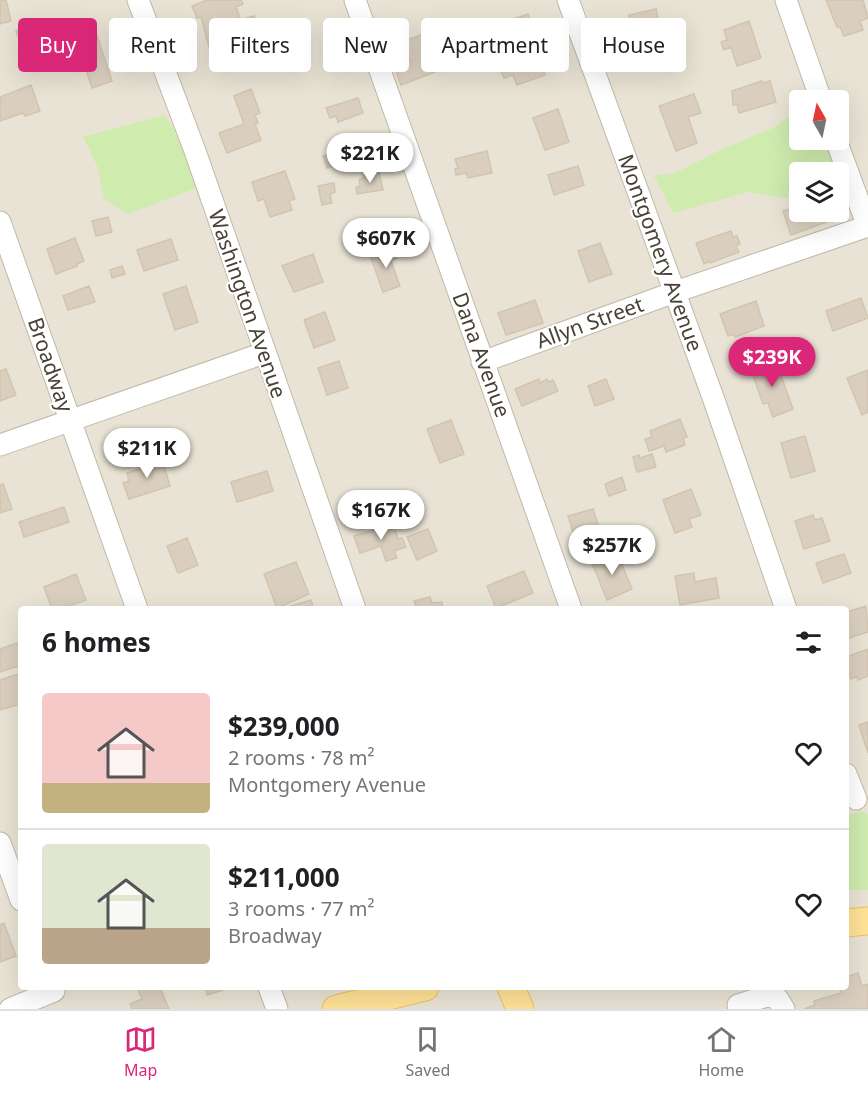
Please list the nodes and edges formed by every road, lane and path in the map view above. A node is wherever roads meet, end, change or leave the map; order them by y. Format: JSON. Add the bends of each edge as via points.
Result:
{"nodes":[{"id":1,"x":138,"y":0,"type":"edge"},
{"id":2,"x":355,"y":0,"type":"edge"},
{"id":3,"x":568,"y":0,"type":"edge"},
{"id":4,"x":786,"y":0,"type":"edge"},
{"id":5,"x":818,"y":90,"type":"edge"},
{"id":6,"x":840,"y":150,"type":"edge"},
{"id":7,"x":0,"y":222,"type":"edge"},
{"id":8,"x":868,"y":226,"type":"edge"},
{"id":9,"x":675,"y":292,"type":"junction"},
{"id":10,"x":264,"y":353,"type":"junction"},
{"id":11,"x":482,"y":362,"type":"junction"},
{"id":12,"x":70,"y":422,"type":"junction"},
{"id":13,"x":0,"y":445,"type":"edge"},
{"id":14,"x":136,"y":606,"type":"edge"},
{"id":15,"x":354,"y":606,"type":"edge"},
{"id":16,"x":570,"y":606,"type":"edge"},
{"id":17,"x":785,"y":606,"type":"edge"},
{"id":18,"x":849,"y":781,"type":"edge"},
{"id":19,"x":857,"y":800,"type":"edge"},
{"id":20,"x":0,"y":843,"type":"edge"},
{"id":21,"x":18,"y":892,"type":"edge"},
{"id":22,"x":868,"y":921,"type":"edge"},
{"id":23,"x":849,"y":923,"type":"edge"},
{"id":24,"x":270,"y":990,"type":"edge"},
{"id":25,"x":413,"y":990,"type":"edge"},
{"id":26,"x":512,"y":990,"type":"edge"},
{"id":27,"x":56,"y":996,"type":"edge"},
{"id":28,"x":737,"y":1000,"type":"edge"},
{"id":29,"x":10,"y":1009,"type":"edge"},
{"id":30,"x":277,"y":1009,"type":"edge"},
{"id":31,"x":336,"y":1009,"type":"edge"},
{"id":32,"x":520,"y":1009,"type":"edge"},
{"id":33,"x":784,"y":1009,"type":"edge"}],
"edges":[{"from":1,"to":10,"type":"street","name":"Washington Avenue"},
{"from":2,"to":11,"type":"street","name":"Dana Avenue"},
{"from":3,"to":9,"type":"street","name":"Montgomery Avenue"},
{"from":4,"to":5,"type":"street"},
{"from":6,"to":8,"type":"street"},
{"from":7,"to":12,"type":"street","name":"Broadway"},
{"from":8,"to":9,"type":"street","name":"Allyn Street"},
{"from":9,"to":11,"type":"street","name":"Allyn Street"},
{"from":9,"to":17,"type":"street","name":"Montgomery Avenue"},
{"from":10,"to":12,"type":"street"},
{"from":10,"to":15,"type":"street","name":"Washington Avenue"},
{"from":11,"to":16,"type":"street","name":"Dana Avenue"},
{"from":12,"to":13,"type":"street"},
{"from":12,"to":14,"type":"street","name":"Broadway"},
{"from":18,"to":19,"type":"street"},
{"from":20,"to":21,"type":"street"},
{"from":22,"to":23,"type":"main road"},
{"from":24,"to":30,"type":"street"},
{"from":25,"to":31,"type":"main road"},
{"from":26,"to":32,"type":"main road"},
{"from":27,"to":29,"type":"street"},
{"from":28,"to":33,"type":"street","via":[[767,996],[777,998]]}]}
